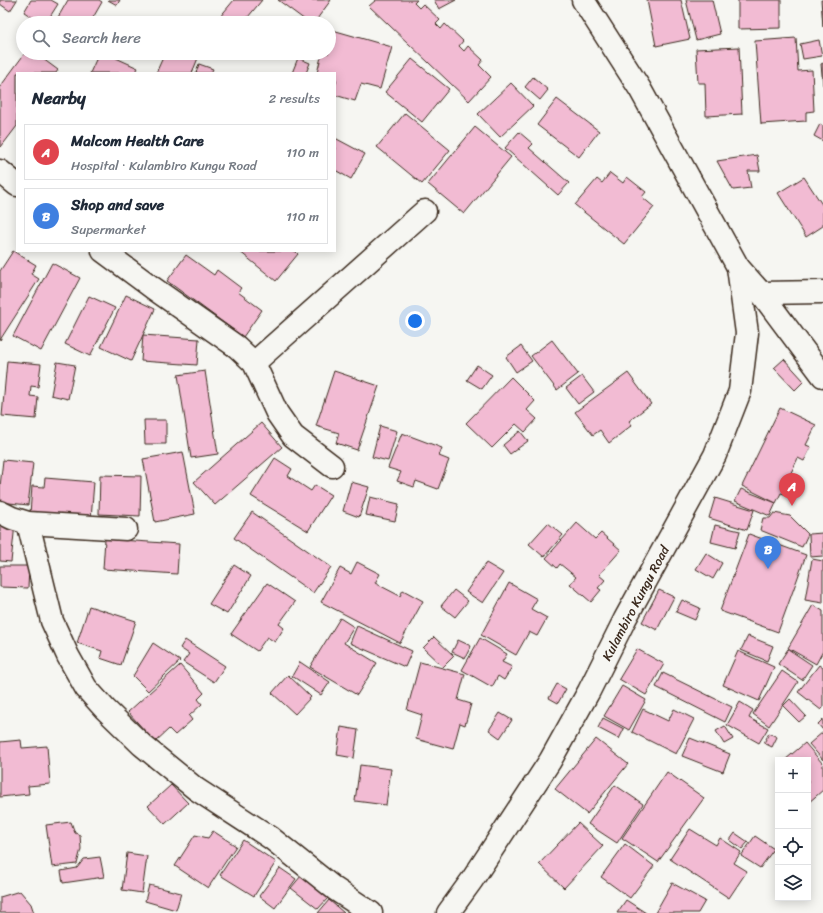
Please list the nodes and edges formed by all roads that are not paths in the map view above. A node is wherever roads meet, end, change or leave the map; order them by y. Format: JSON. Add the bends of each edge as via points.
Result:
{"nodes":[{"id":1,"x":583,"y":0,"type":"edge"},
{"id":2,"x":0,"y":171,"type":"edge"},
{"id":3,"x":16,"y":184,"type":"edge"},
{"id":4,"x":425,"y":210,"type":"dead end"},
{"id":5,"x":104,"y":252,"type":"edge"},
{"id":6,"x":738,"y":266,"type":"junction"},
{"id":7,"x":760,"y":292,"type":"junction"},
{"id":8,"x":823,"y":292,"type":"edge"},
{"id":9,"x":254,"y":364,"type":"junction"},
{"id":10,"x":823,"y":376,"type":"edge"},
{"id":11,"x":332,"y":466,"type":"dead end"},
{"id":12,"x":0,"y":512,"type":"edge"},
{"id":13,"x":28,"y":523,"type":"junction"},
{"id":14,"x":126,"y":529,"type":"dead end"},
{"id":15,"x":371,"y":913,"type":"edge"},
{"id":16,"x":448,"y":913,"type":"edge"}],
"edges":[{"from":1,"to":6,"type":"street","via":[[640,90]]},
{"from":2,"to":3,"type":"street"},
{"from":4,"to":9,"type":"street"},
{"from":5,"to":9,"type":"street","via":[[237,347]]},
{"from":6,"to":7,"type":"street"},
{"from":6,"to":16,"type":"street","name":"Kulambiro Kungu Road","via":[[747,333],[740,391],[715,455],[550,761]]},
{"from":7,"to":8,"type":"street"},
{"from":7,"to":10,"type":"street"},
{"from":9,"to":11,"type":"street","via":[[277,413],[293,436]]},
{"from":12,"to":13,"type":"street"},
{"from":13,"to":14,"type":"street"},
{"from":13,"to":15,"type":"street","via":[[52,621],[86,688],[142,745],[196,788],[271,838],[335,889]]}]}
